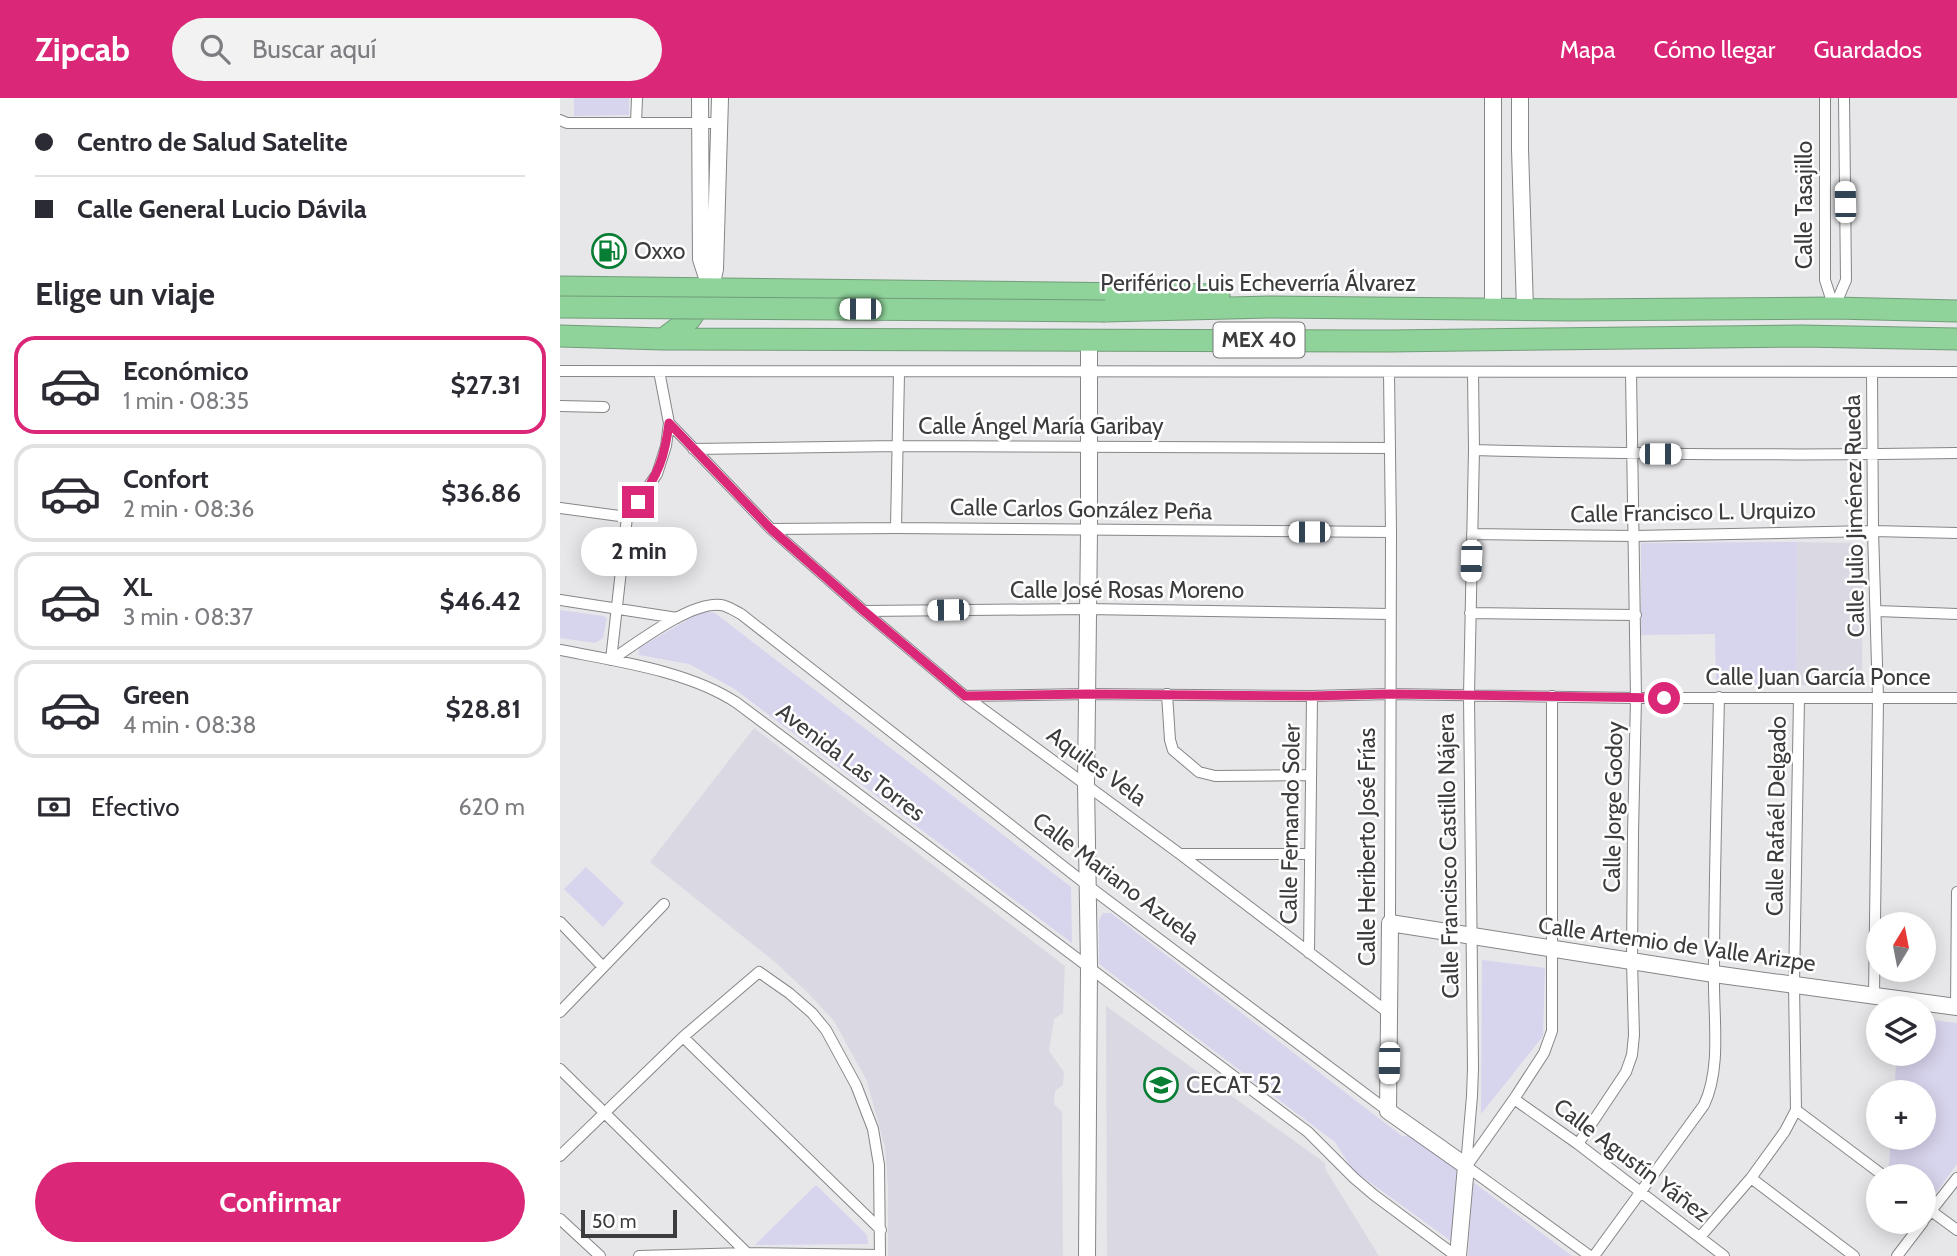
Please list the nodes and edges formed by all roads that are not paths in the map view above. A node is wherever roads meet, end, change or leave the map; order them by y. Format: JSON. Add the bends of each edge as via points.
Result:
{"nodes":[{"id":1,"x":637,"y":98,"type":"edge"},
{"id":2,"x":699,"y":98,"type":"edge"},
{"id":3,"x":720,"y":98,"type":"edge"},
{"id":4,"x":1493,"y":98,"type":"edge"},
{"id":5,"x":1520,"y":98,"type":"edge"},
{"id":6,"x":1825,"y":98,"type":"edge"},
{"id":7,"x":1844,"y":98,"type":"edge"},
{"id":8,"x":560,"y":120,"type":"edge"},
{"id":9,"x":636,"y":123,"type":"junction"},
{"id":10,"x":700,"y":124,"type":"junction"},
{"id":11,"x":720,"y":124,"type":"junction"},
{"id":12,"x":701,"y":259,"type":"junction"},
{"id":13,"x":560,"y":287,"type":"edge"},
{"id":14,"x":643,"y":287,"type":"junction"},
{"id":15,"x":672,"y":288,"type":"junction"},
{"id":16,"x":770,"y":288,"type":"junction"},
{"id":17,"x":710,"y":290,"type":"junction"},
{"id":18,"x":560,"y":307,"type":"edge"},
{"id":19,"x":1270,"y":307,"type":"junction"},
{"id":20,"x":1834,"y":308,"type":"junction"},
{"id":21,"x":1493,"y":309,"type":"junction"},
{"id":22,"x":1525,"y":309,"type":"junction"},
{"id":23,"x":1957,"y":311,"type":"edge"},
{"id":24,"x":1801,"y":336,"type":"junction"},
{"id":25,"x":560,"y":337,"type":"edge"},
{"id":26,"x":1867,"y":337,"type":"junction"},
{"id":27,"x":654,"y":339,"type":"junction"},
{"id":28,"x":753,"y":339,"type":"junction"},
{"id":29,"x":776,"y":339,"type":"junction"},
{"id":30,"x":1957,"y":339,"type":"edge"},
{"id":31,"x":1088,"y":340,"type":"junction"},
{"id":32,"x":560,"y":371,"type":"edge"},
{"id":33,"x":659,"y":371,"type":"junction"},
{"id":34,"x":1089,"y":372,"type":"junction"},
{"id":35,"x":1389,"y":372,"type":"junction"},
{"id":36,"x":1473,"y":372,"type":"junction"},
{"id":37,"x":1631,"y":372,"type":"junction"},
{"id":38,"x":1872,"y":372,"type":"junction"},
{"id":39,"x":1957,"y":372,"type":"edge"},
{"id":40,"x":899,"y":373,"type":"junction"},
{"id":41,"x":560,"y":406,"type":"edge"},
{"id":42,"x":604,"y":407,"type":"dead end"},
{"id":43,"x":669,"y":423,"type":"junction"},
{"id":44,"x":897,"y":446,"type":"junction"},
{"id":45,"x":1088,"y":447,"type":"junction"},
{"id":46,"x":1389,"y":448,"type":"junction"},
{"id":47,"x":693,"y":449,"type":"junction"},
{"id":48,"x":1474,"y":450,"type":"junction"},
{"id":49,"x":1633,"y":453,"type":"junction"},
{"id":50,"x":1957,"y":453,"type":"edge"},
{"id":51,"x":1872,"y":455,"type":"junction"},
{"id":52,"x":560,"y":508,"type":"edge"},
{"id":53,"x":627,"y":517,"type":"junction"},
{"id":54,"x":896,"y":528,"type":"junction"},
{"id":55,"x":771,"y":529,"type":"junction"},
{"id":56,"x":1089,"y":531,"type":"junction"},
{"id":57,"x":1873,"y":531,"type":"junction"},
{"id":58,"x":1391,"y":532,"type":"junction"},
{"id":59,"x":1957,"y":533,"type":"edge"},
{"id":60,"x":1472,"y":534,"type":"junction"},
{"id":61,"x":1635,"y":536,"type":"junction"},
{"id":62,"x":560,"y":600,"type":"edge"},
{"id":63,"x":616,"y":608,"type":"junction"},
{"id":64,"x":1087,"y":609,"type":"junction"},
{"id":65,"x":864,"y":611,"type":"junction"},
{"id":66,"x":1877,"y":611,"type":"junction"},
{"id":67,"x":1470,"y":613,"type":"junction"},
{"id":68,"x":1390,"y":614,"type":"junction"},
{"id":69,"x":1957,"y":614,"type":"edge"},
{"id":70,"x":1636,"y":615,"type":"junction"},
{"id":71,"x":677,"y":618,"type":"junction"},
{"id":72,"x":560,"y":650,"type":"edge"},
{"id":73,"x":611,"y":660,"type":"junction"},
{"id":74,"x":1087,"y":694,"type":"junction"},
{"id":75,"x":1167,"y":694,"type":"junction"},
{"id":76,"x":1390,"y":694,"type":"junction"},
{"id":77,"x":1469,"y":695,"type":"junction"},
{"id":78,"x":965,"y":696,"type":"junction"},
{"id":79,"x":1312,"y":696,"type":"junction"},
{"id":80,"x":1552,"y":696,"type":"junction"},
{"id":81,"x":1719,"y":697,"type":"junction"},
{"id":82,"x":1636,"y":698,"type":"junction"},
{"id":83,"x":1799,"y":698,"type":"junction"},
{"id":84,"x":1878,"y":698,"type":"junction"},
{"id":85,"x":1957,"y":698,"type":"edge"},
{"id":86,"x":1311,"y":775,"type":"junction"},
{"id":87,"x":1086,"y":784,"type":"junction"},
{"id":88,"x":1180,"y":853,"type":"junction"},
{"id":89,"x":1310,"y":853,"type":"junction"},
{"id":90,"x":1087,"y":885,"type":"junction"},
{"id":91,"x":1957,"y":892,"type":"edge"},
{"id":92,"x":664,"y":904,"type":"dead end"},
{"id":93,"x":560,"y":922,"type":"edge"},
{"id":94,"x":1390,"y":923,"type":"junction"},
{"id":95,"x":1472,"y":936,"type":"junction"},
{"id":96,"x":1551,"y":949,"type":"junction"},
{"id":97,"x":1309,"y":953,"type":"junction"},
{"id":98,"x":1632,"y":961,"type":"junction"},
{"id":99,"x":1088,"y":966,"type":"junction"},
{"id":100,"x":603,"y":967,"type":"junction"},
{"id":101,"x":1714,"y":974,"type":"junction"},
{"id":102,"x":1794,"y":985,"type":"junction"},
{"id":103,"x":1874,"y":995,"type":"junction"},
{"id":104,"x":1956,"y":1007,"type":"edge"},
{"id":105,"x":560,"y":1013,"type":"edge"},
{"id":106,"x":1390,"y":1014,"type":"junction"},
{"id":107,"x":683,"y":1037,"type":"junction"},
{"id":108,"x":560,"y":1069,"type":"edge"},
{"id":109,"x":1514,"y":1099,"type":"junction"},
{"id":110,"x":1796,"y":1110,"type":"junction"},
{"id":111,"x":1388,"y":1111,"type":"junction"},
{"id":112,"x":604,"y":1112,"type":"junction"},
{"id":113,"x":1578,"y":1144,"type":"junction"},
{"id":114,"x":560,"y":1156,"type":"edge"},
{"id":115,"x":1868,"y":1164,"type":"edge"},
{"id":116,"x":1466,"y":1166,"type":"junction"},
{"id":117,"x":1751,"y":1178,"type":"junction"},
{"id":118,"x":1957,"y":1178,"type":"edge"},
{"id":119,"x":1639,"y":1192,"type":"junction"},
{"id":120,"x":1936,"y":1199,"type":"edge"},
{"id":121,"x":1936,"y":1215,"type":"edge"},
{"id":122,"x":560,"y":1219,"type":"edge"},
{"id":123,"x":881,"y":1230,"type":"junction"},
{"id":124,"x":1957,"y":1230,"type":"edge"},
{"id":125,"x":1913,"y":1234,"type":"edge"},
{"id":126,"x":1700,"y":1237,"type":"junction"},
{"id":127,"x":747,"y":1253,"type":"junction"},
{"id":128,"x":880,"y":1255,"type":"edge"},
{"id":129,"x":600,"y":1256,"type":"edge"},
{"id":130,"x":639,"y":1256,"type":"edge"},
{"id":131,"x":1087,"y":1256,"type":"edge"},
{"id":132,"x":1457,"y":1256,"type":"edge"},
{"id":133,"x":1592,"y":1256,"type":"edge"},
{"id":134,"x":1724,"y":1256,"type":"edge"},
{"id":135,"x":1854,"y":1256,"type":"edge"},
{"id":136,"x":1897,"y":1256,"type":"edge"}],
"edges":[{"from":1,"to":9,"type":"street"},
{"from":2,"to":10,"type":"street"},
{"from":3,"to":11,"type":"street"},
{"from":4,"to":21,"type":"street"},
{"from":5,"to":22,"type":"street"},
{"from":6,"to":20,"type":"street","name":"Calle Tasajillo","via":[[1825,280]]},
{"from":7,"to":20,"type":"street","name":"Calle Tasajillo","via":[[1846,280]]},
{"from":8,"to":9,"type":"street"},
{"from":9,"to":10,"type":"street"},
{"from":10,"to":11,"type":"street"},
{"from":10,"to":12,"type":"street"},
{"from":11,"to":17,"type":"street","via":[[715,269]]},
{"from":12,"to":15,"type":"street","via":[[691,275]]},
{"from":12,"to":17,"type":"street"},
{"from":13,"to":14,"type":"highway"},
{"from":14,"to":15,"type":"highway"},
{"from":14,"to":27,"type":"highway","via":[[654,312]]},
{"from":15,"to":17,"type":"highway"},
{"from":16,"to":17,"type":"highway"},
{"from":16,"to":19,"type":"highway","via":[[1237,295]]},
{"from":16,"to":29,"type":"highway","via":[[760,314],[767,332]]},
{"from":17,"to":27,"type":"highway","via":[[690,320]]},
{"from":17,"to":28,"type":"highway"},
{"from":18,"to":19,"type":"highway","name":"Periférico Luis Echeverría Álvarez","number":"MEX 40","bridge":true,"via":[[1105,311]]},
{"from":19,"to":21,"type":"highway","name":"Periférico Luis Echeverría Álvarez","number":"MEX 40"},
{"from":20,"to":22,"type":"highway","name":"Periférico Luis Echeverría Álvarez","number":"MEX 40"},
{"from":20,"to":23,"type":"highway","name":"Periférico Luis Echeverría Álvarez","number":"MEX 40"},
{"from":20,"to":24,"type":"highway"},
{"from":20,"to":26,"type":"highway"},
{"from":21,"to":22,"type":"highway","name":"Periférico Luis Echeverría Álvarez","number":"MEX 40"},
{"from":24,"to":26,"type":"highway","number":"MEX 40"},
{"from":24,"to":31,"type":"highway","number":"MEX 40"},
{"from":25,"to":27,"type":"highway","number":"MEX 40"},
{"from":26,"to":30,"type":"highway","number":"MEX 40"},
{"from":27,"to":28,"type":"highway","number":"MEX 40"},
{"from":28,"to":29,"type":"highway","number":"MEX 40"},
{"from":29,"to":31,"type":"highway","number":"MEX 40"},
{"from":31,"to":34,"type":"street"},
{"from":32,"to":33,"type":"street"},
{"from":33,"to":40,"type":"street"},
{"from":33,"to":43,"type":"street"},
{"from":34,"to":35,"type":"street"},
{"from":34,"to":40,"type":"street"},
{"from":34,"to":45,"type":"street"},
{"from":35,"to":36,"type":"street"},
{"from":35,"to":46,"type":"street","name":"Calle Heriberto José Frías"},
{"from":36,"to":37,"type":"street"},
{"from":36,"to":48,"type":"street","name":"Calle Francisco Castillo Nájera"},
{"from":37,"to":38,"type":"street"},
{"from":37,"to":49,"type":"street","name":"Calle Jorge Godoy"},
{"from":38,"to":39,"type":"street"},
{"from":38,"to":51,"type":"street","name":"Calle Julio Jiménez Rueda"},
{"from":40,"to":44,"type":"street"},
{"from":41,"to":42,"type":"street"},
{"from":43,"to":47,"type":"street","name":"Aquiles Vela"},
{"from":43,"to":53,"type":"street","via":[[657,474]]},
{"from":44,"to":45,"type":"street","name":"Calle Ángel María Garibay"},
{"from":44,"to":47,"type":"street","name":"Calle Ángel María Garibay"},
{"from":44,"to":54,"type":"street"},
{"from":45,"to":46,"type":"street","name":"Calle Ángel María Garibay"},
{"from":45,"to":56,"type":"street"},
{"from":46,"to":58,"type":"street","name":"Calle Heriberto José Frías"},
{"from":47,"to":55,"type":"street","name":"Aquiles Vela"},
{"from":48,"to":49,"type":"street"},
{"from":48,"to":60,"type":"street","name":"Calle Francisco Castillo Nájera"},
{"from":49,"to":51,"type":"street"},
{"from":49,"to":61,"type":"street","name":"Calle Jorge Godoy"},
{"from":50,"to":51,"type":"street"},
{"from":51,"to":57,"type":"street","name":"Calle Julio Jiménez Rueda"},
{"from":52,"to":53,"type":"street"},
{"from":53,"to":63,"type":"street"},
{"from":54,"to":55,"type":"street","name":"Calle Carlos González Peña"},
{"from":54,"to":56,"type":"street","name":"Calle Carlos González Peña"},
{"from":55,"to":65,"type":"street","name":"Aquiles Vela"},
{"from":56,"to":58,"type":"street","name":"Calle Carlos González Peña"},
{"from":56,"to":64,"type":"street"},
{"from":57,"to":59,"type":"street","name":"Calle Francisco L. Urquizo"},
{"from":57,"to":61,"type":"street","name":"Calle Francisco L. Urquizo"},
{"from":57,"to":66,"type":"street","name":"Calle Julio Jiménez Rueda"},
{"from":58,"to":68,"type":"street","name":"Calle Heriberto José Frías"},
{"from":60,"to":61,"type":"street","name":"Calle Francisco L. Urquizo"},
{"from":60,"to":67,"type":"street","name":"Calle Francisco Castillo Nájera"},
{"from":61,"to":70,"type":"street","name":"Calle Jorge Godoy"},
{"from":62,"to":63,"type":"street"},
{"from":63,"to":71,"type":"street"},
{"from":63,"to":73,"type":"street"},
{"from":64,"to":65,"type":"street","name":"Calle José Rosas Moreno"},
{"from":64,"to":68,"type":"street","name":"Calle José Rosas Moreno"},
{"from":64,"to":74,"type":"street"},
{"from":65,"to":78,"type":"street","name":"Aquiles Vela"},
{"from":66,"to":69,"type":"street"},
{"from":66,"to":84,"type":"street","name":"Calle Julio Jiménez Rueda"},
{"from":67,"to":70,"type":"street"},
{"from":67,"to":77,"type":"street","name":"Calle Francisco Castillo Nájera"},
{"from":68,"to":76,"type":"street","name":"Calle Heriberto José Frías"},
{"from":70,"to":82,"type":"street","name":"Calle Jorge Godoy"},
{"from":71,"to":73,"type":"street","name":"Calle Mariano Azuela"},
{"from":71,"to":90,"type":"street","name":"Calle Mariano Azuela","via":[[702,606],[723,605],[741,614]]},
{"from":72,"to":73,"type":"street","name":"Avenida Las Torres"},
{"from":73,"to":99,"type":"street","name":"Avenida Las Torres","via":[[684,677],[722,692]]},
{"from":74,"to":75,"type":"street","name":"Calle Juan García Ponce"},
{"from":74,"to":78,"type":"street","name":"Calle Juan García Ponce"},
{"from":74,"to":87,"type":"street"},
{"from":75,"to":79,"type":"street","name":"Calle Juan García Ponce"},
{"from":75,"to":86,"type":"street","via":[[1171,746],[1199,772],[1215,776]]},
{"from":76,"to":77,"type":"street","name":"Calle Juan García Ponce"},
{"from":76,"to":79,"type":"street","name":"Calle Juan García Ponce"},
{"from":76,"to":94,"type":"street","name":"Calle Heriberto José Frías"},
{"from":77,"to":80,"type":"street","name":"Calle Juan García Ponce"},
{"from":77,"to":95,"type":"street","name":"Calle Francisco Castillo Nájera"},
{"from":78,"to":87,"type":"street","name":"Aquiles Vela"},
{"from":79,"to":86,"type":"street","name":"Calle Fernando Soler"},
{"from":80,"to":82,"type":"street","name":"Calle Juan García Ponce"},
{"from":80,"to":96,"type":"street"},
{"from":81,"to":82,"type":"street","name":"Calle Juan García Ponce"},
{"from":81,"to":83,"type":"street","name":"Calle Juan García Ponce"},
{"from":81,"to":101,"type":"street"},
{"from":82,"to":98,"type":"street","name":"Calle Jorge Godoy"},
{"from":83,"to":84,"type":"street","name":"Calle Juan García Ponce"},
{"from":83,"to":102,"type":"street","name":"Calle Rafaél Delgado"},
{"from":84,"to":85,"type":"street","name":"Calle Juan García Ponce"},
{"from":84,"to":103,"type":"street","name":"Calle Julio Jiménez Rueda"},
{"from":86,"to":89,"type":"street","name":"Calle Fernando Soler"},
{"from":87,"to":88,"type":"street","name":"Aquiles Vela"},
{"from":87,"to":90,"type":"street"},
{"from":88,"to":89,"type":"street"},
{"from":88,"to":97,"type":"street","name":"Aquiles Vela"},
{"from":89,"to":97,"type":"street","name":"Calle Fernando Soler"},
{"from":90,"to":99,"type":"street"},
{"from":90,"to":111,"type":"street","name":"Calle Mariano Azuela"},
{"from":91,"to":104,"type":"street"},
{"from":92,"to":100,"type":"street"},
{"from":93,"to":100,"type":"street"},
{"from":94,"to":95,"type":"street","name":"Calle Artemio de Valle Arizpe"},
{"from":94,"to":106,"type":"street","name":"Calle Heriberto José Frías"},
{"from":95,"to":96,"type":"street","name":"Calle Artemio de Valle Arizpe"},
{"from":95,"to":116,"type":"street","name":"Calle Francisco Castillo Nájera","via":[[1472,1096]]},
{"from":96,"to":98,"type":"street","name":"Calle Artemio de Valle Arizpe"},
{"from":96,"to":109,"type":"street","via":[[1552,1031],[1544,1053]]},
{"from":97,"to":106,"type":"street","name":"Aquiles Vela"},
{"from":98,"to":101,"type":"street","name":"Calle Artemio de Valle Arizpe"},
{"from":98,"to":113,"type":"street","name":"Calle Jorge Godoy","via":[[1632,1055],[1626,1072]]},
{"from":99,"to":131,"type":"street"},
{"from":99,"to":132,"type":"street","name":"Avenida Las Torres","via":[[1308,1132],[1374,1195]]},
{"from":100,"to":105,"type":"street"},
{"from":101,"to":102,"type":"street","name":"Calle Artemio de Valle Arizpe"},
{"from":101,"to":119,"type":"street","via":[[1711,1089]]},
{"from":102,"to":103,"type":"street","name":"Calle Artemio de Valle Arizpe"},
{"from":102,"to":110,"type":"street","name":"Calle Rafaél Delgado"},
{"from":103,"to":104,"type":"street","name":"Calle Artemio de Valle Arizpe"},
{"from":106,"to":111,"type":"street","name":"Calle Heriberto José Frías"},
{"from":107,"to":112,"type":"street"},
{"from":107,"to":123,"type":"street"},
{"from":107,"to":123,"type":"street","via":[[760,972],[813,1013],[856,1085],[873,1129]]},
{"from":108,"to":112,"type":"street"},
{"from":109,"to":113,"type":"street","name":"Calle Agustín Yáñez"},
{"from":109,"to":116,"type":"street"},
{"from":110,"to":115,"type":"street"},
{"from":110,"to":117,"type":"street"},
{"from":111,"to":116,"type":"street","name":"Calle Mariano Azuela"},
{"from":112,"to":114,"type":"street"},
{"from":112,"to":127,"type":"street"},
{"from":113,"to":119,"type":"street","name":"Calle Agustín Yáñez"},
{"from":116,"to":132,"type":"street","name":"Calle Francisco Castillo Nájera"},
{"from":116,"to":133,"type":"street","name":"Calle Mariano Azuela"},
{"from":117,"to":126,"type":"street"},
{"from":117,"to":135,"type":"street"},
{"from":118,"to":120,"type":"street"},
{"from":119,"to":126,"type":"street","name":"Calle Agustín Yáñez"},
{"from":119,"to":133,"type":"street"},
{"from":121,"to":124,"type":"street"},
{"from":122,"to":129,"type":"street"},
{"from":123,"to":128,"type":"street"},
{"from":125,"to":136,"type":"street"},
{"from":126,"to":134,"type":"street","name":"Calle Agustín Yáñez"},
{"from":127,"to":128,"type":"street"},
{"from":127,"to":130,"type":"street"}]}
